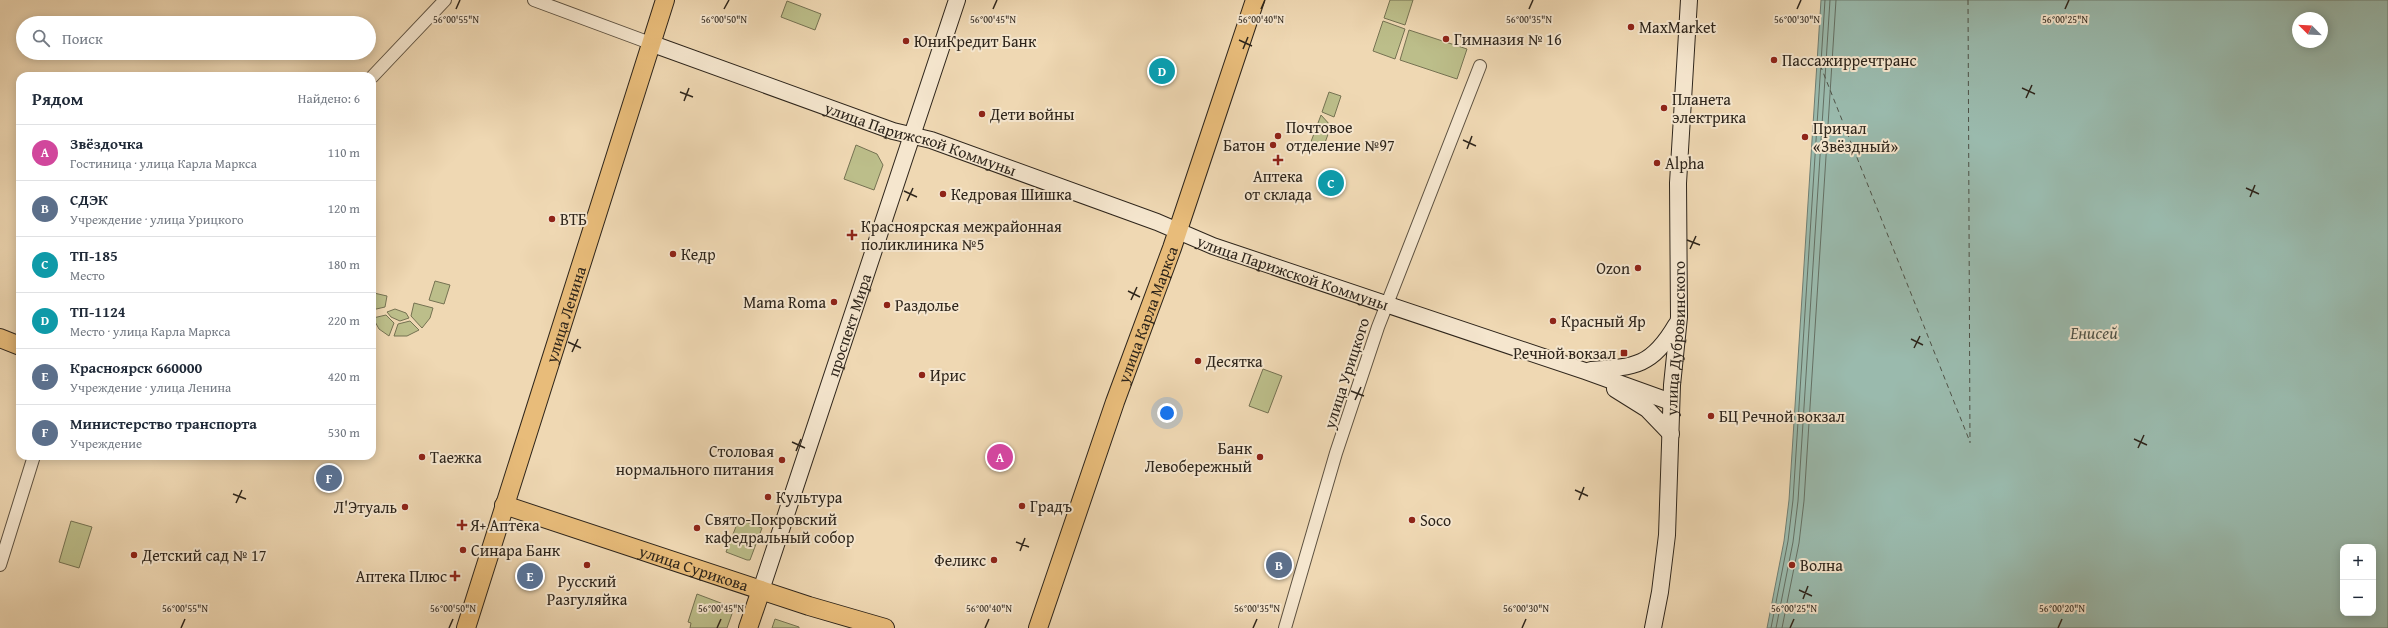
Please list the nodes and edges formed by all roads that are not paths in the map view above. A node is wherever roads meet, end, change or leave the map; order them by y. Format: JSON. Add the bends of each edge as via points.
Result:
{"nodes":[{"id":1,"x":445,"y":0,"type":"edge"},
{"id":2,"x":534,"y":0,"type":"edge"},
{"id":3,"x":665,"y":0,"type":"edge"},
{"id":4,"x":957,"y":0,"type":"edge"},
{"id":5,"x":1255,"y":0,"type":"edge"},
{"id":6,"x":1689,"y":0,"type":"edge"},
{"id":7,"x":650,"y":43,"type":"junction"},
{"id":8,"x":1480,"y":66,"type":"dead end"},
{"id":9,"x":376,"y":73,"type":"edge"},
{"id":10,"x":913,"y":135,"type":"junction"},
{"id":11,"x":1177,"y":230,"type":"junction"},
{"id":12,"x":1386,"y":304,"type":"junction"},
{"id":13,"x":1678,"y":322,"type":"junction"},
{"id":14,"x":0,"y":338,"type":"edge"},
{"id":15,"x":16,"y":344,"type":"edge"},
{"id":16,"x":1585,"y":371,"type":"junction"},
{"id":17,"x":1671,"y":402,"type":"junction"},
{"id":18,"x":1671,"y":434,"type":"junction"},
{"id":19,"x":33,"y":460,"type":"edge"},
{"id":20,"x":504,"y":505,"type":"junction"},
{"id":21,"x":0,"y":565,"type":"edge"},
{"id":22,"x":760,"y":590,"type":"junction"},
{"id":23,"x":466,"y":628,"type":"edge"},
{"id":24,"x":748,"y":628,"type":"edge"},
{"id":25,"x":885,"y":628,"type":"edge"},
{"id":26,"x":1038,"y":628,"type":"edge"},
{"id":27,"x":1285,"y":628,"type":"edge"},
{"id":28,"x":1653,"y":628,"type":"edge"}],
"edges":[{"from":1,"to":9,"type":"street"},
{"from":2,"to":7,"type":"street","name":"улица Парижской Коммуны"},
{"from":3,"to":7,"type":"main road","name":"улица Ленина"},
{"from":4,"to":10,"type":"street","name":"проспект Мира"},
{"from":5,"to":11,"type":"main road","name":"улица Карла Маркса"},
{"from":6,"to":13,"type":"street","name":"улица Дубровинского","via":[[1678,182]]},
{"from":7,"to":10,"type":"street","name":"улица Парижской Коммуны","via":[[893,131]]},
{"from":7,"to":20,"type":"main road","name":"улица Ленина","via":[[606,189]]},
{"from":8,"to":12,"type":"street","name":"улица Урицкого"},
{"from":10,"to":11,"type":"street","name":"улица Парижской Коммуны"},
{"from":10,"to":22,"type":"street","name":"проспект Мира"},
{"from":11,"to":12,"type":"street","name":"улица Парижской Коммуны","via":[[1214,246]]},
{"from":11,"to":26,"type":"main road","name":"улица Карла Маркса"},
{"from":12,"to":16,"type":"street","name":"улица Парижской Коммуны"},
{"from":12,"to":27,"type":"street","name":"улица Урицкого","via":[[1338,446]]},
{"from":13,"to":16,"type":"street","via":[[1666,342],[1645,360],[1630,368]]},
{"from":13,"to":17,"type":"street","name":"улица Дубровинского"},
{"from":14,"to":15,"type":"main road"},
{"from":16,"to":17,"type":"street","name":"улица Парижской Коммуны"},
{"from":16,"to":18,"type":"street","via":[[1647,409]]},
{"from":17,"to":18,"type":"street","name":"улица Дубровинского"},
{"from":18,"to":28,"type":"street","name":"улица Дубровинского","via":[[1667,535]]},
{"from":19,"to":21,"type":"street"},
{"from":20,"to":22,"type":"main road","name":"улица Сурикова"},
{"from":20,"to":23,"type":"main road","name":"улица Ленина"},
{"from":22,"to":24,"type":"main road","name":"проспект Мира"},
{"from":22,"to":25,"type":"main road","name":"улица Сурикова"}]}
